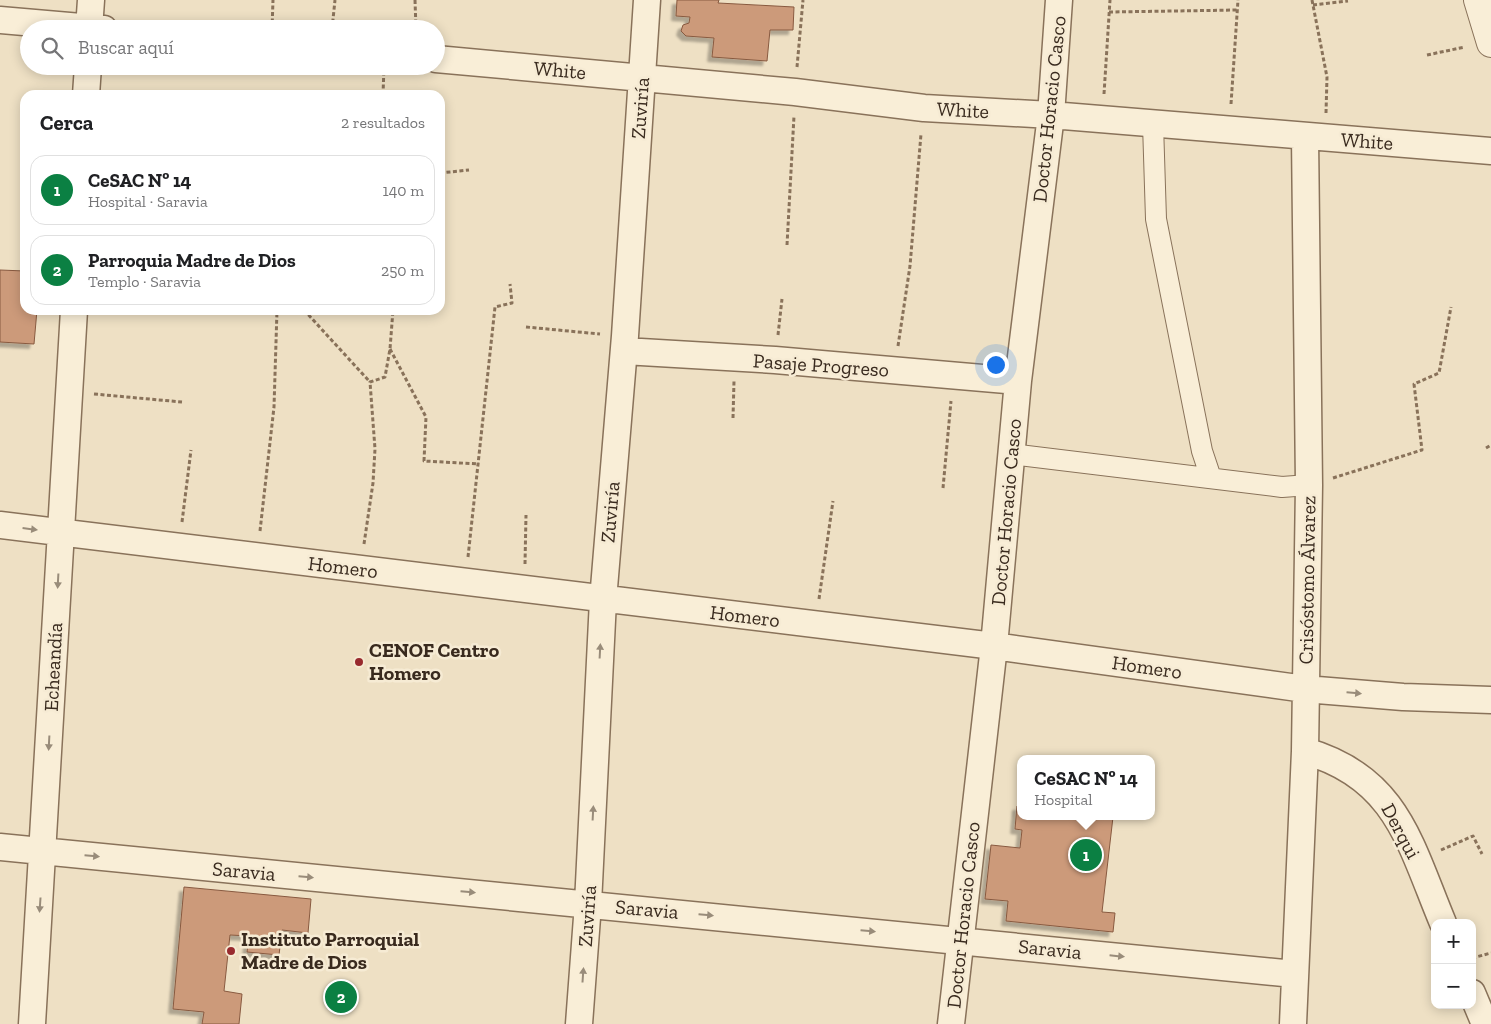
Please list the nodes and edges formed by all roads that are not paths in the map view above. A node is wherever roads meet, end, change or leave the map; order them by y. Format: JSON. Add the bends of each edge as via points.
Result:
{"nodes":[{"id":1,"x":91,"y":0,"type":"edge"},
{"id":2,"x":647,"y":0,"type":"edge"},
{"id":3,"x":1059,"y":0,"type":"edge"},
{"id":4,"x":1478,"y":0,"type":"edge"},
{"id":5,"x":0,"y":20,"type":"edge"},
{"id":6,"x":93,"y":20,"type":"edge"},
{"id":7,"x":20,"y":22,"type":"edge"},
{"id":8,"x":1491,"y":42,"type":"edge"},
{"id":9,"x":445,"y":60,"type":"edge"},
{"id":10,"x":87,"y":75,"type":"edge"},
{"id":11,"x":642,"y":78,"type":"junction"},
{"id":12,"x":86,"y":90,"type":"edge"},
{"id":13,"x":1051,"y":115,"type":"junction"},
{"id":14,"x":1153,"y":124,"type":"junction"},
{"id":15,"x":1315,"y":137,"type":"junction"},
{"id":16,"x":1491,"y":150,"type":"edge"},
{"id":17,"x":74,"y":315,"type":"edge"},
{"id":18,"x":624,"y":343,"type":"junction"},
{"id":19,"x":1018,"y":381,"type":"junction"},
{"id":20,"x":1011,"y":454,"type":"junction"},
{"id":21,"x":1211,"y":478,"type":"junction"},
{"id":22,"x":1308,"y":485,"type":"junction"},
{"id":23,"x":0,"y":525,"type":"edge"},
{"id":24,"x":60,"y":532,"type":"junction"},
{"id":25,"x":603,"y":600,"type":"junction"},
{"id":26,"x":994,"y":646,"type":"junction"},
{"id":27,"x":1305,"y":689,"type":"junction"},
{"id":28,"x":1491,"y":700,"type":"edge"},
{"id":29,"x":1306,"y":751,"type":"junction"},
{"id":30,"x":0,"y":847,"type":"edge"},
{"id":31,"x":44,"y":852,"type":"junction"},
{"id":32,"x":588,"y":904,"type":"junction"},
{"id":33,"x":1441,"y":919,"type":"edge"},
{"id":34,"x":960,"y":940,"type":"junction"},
{"id":35,"x":1294,"y":974,"type":"junction"},
{"id":36,"x":1476,"y":1003,"type":"edge"},
{"id":37,"x":32,"y":1024,"type":"edge"},
{"id":38,"x":579,"y":1024,"type":"edge"},
{"id":39,"x":951,"y":1024,"type":"edge"},
{"id":40,"x":1293,"y":1024,"type":"edge"},
{"id":41,"x":1485,"y":1024,"type":"edge"}],
"edges":[{"from":1,"to":6,"type":"street"},
{"from":2,"to":11,"type":"street","name":"Zuviría"},
{"from":3,"to":13,"type":"street","name":"Doctor Horacio Casco"},
{"from":4,"to":8,"type":"street"},
{"from":5,"to":7,"type":"street"},
{"from":9,"to":11,"type":"street","name":"White"},
{"from":10,"to":12,"type":"street"},
{"from":11,"to":13,"type":"street","name":"White","via":[[924,108]]},
{"from":11,"to":18,"type":"street","name":"Zuviría"},
{"from":13,"to":14,"type":"street","name":"White"},
{"from":13,"to":19,"type":"street","name":"Doctor Horacio Casco"},
{"from":14,"to":15,"type":"street","name":"White"},
{"from":14,"to":21,"type":"street","via":[[1156,219],[1202,451]]},
{"from":15,"to":16,"type":"street","name":"White"},
{"from":15,"to":22,"type":"street","name":"Crisóstomo Álvarez"},
{"from":17,"to":24,"type":"street","name":"Echeandía"},
{"from":18,"to":19,"type":"street","name":"Pasaje Progreso","via":[[735,358]]},
{"from":18,"to":25,"type":"street","name":"Zuviría"},
{"from":19,"to":20,"type":"street","name":"Doctor Horacio Casco"},
{"from":20,"to":21,"type":"street"},
{"from":20,"to":26,"type":"street","name":"Doctor Horacio Casco"},
{"from":21,"to":22,"type":"street","via":[[1282,486]]},
{"from":22,"to":27,"type":"street","name":"Crisóstomo Álvarez"},
{"from":23,"to":24,"type":"street","name":"Homero","one_way":true},
{"from":24,"to":25,"type":"street","name":"Homero"},
{"from":24,"to":31,"type":"street","name":"Echeandía","one_way":true},
{"from":25,"to":26,"type":"street","name":"Homero"},
{"from":32,"to":25,"type":"street","name":"Zuviría","one_way":true},
{"from":26,"to":27,"type":"street","name":"Homero"},
{"from":26,"to":34,"type":"street","name":"Doctor Horacio Casco"},
{"from":27,"to":28,"type":"street","name":"Homero","one_way":true},
{"from":27,"to":29,"type":"street","name":"Crisóstomo Álvarez"},
{"from":29,"to":33,"type":"street","name":"Derqui","via":[[1329,758],[1356,773],[1382,795],[1399,821]]},
{"from":29,"to":35,"type":"street","name":"Crisóstomo Álvarez"},
{"from":30,"to":31,"type":"street","name":"Saravia"},
{"from":31,"to":32,"type":"street","name":"Saravia","one_way":true},
{"from":31,"to":37,"type":"street","name":"Echeandía","one_way":true},
{"from":32,"to":34,"type":"street","name":"Saravia","one_way":true},
{"from":38,"to":32,"type":"street","name":"Zuviría","one_way":true},
{"from":34,"to":35,"type":"street","name":"Saravia","one_way":true},
{"from":34,"to":39,"type":"street","name":"Doctor Horacio Casco"},
{"from":35,"to":40,"type":"street","name":"Crisóstomo Álvarez"},
{"from":36,"to":41,"type":"street"}]}
